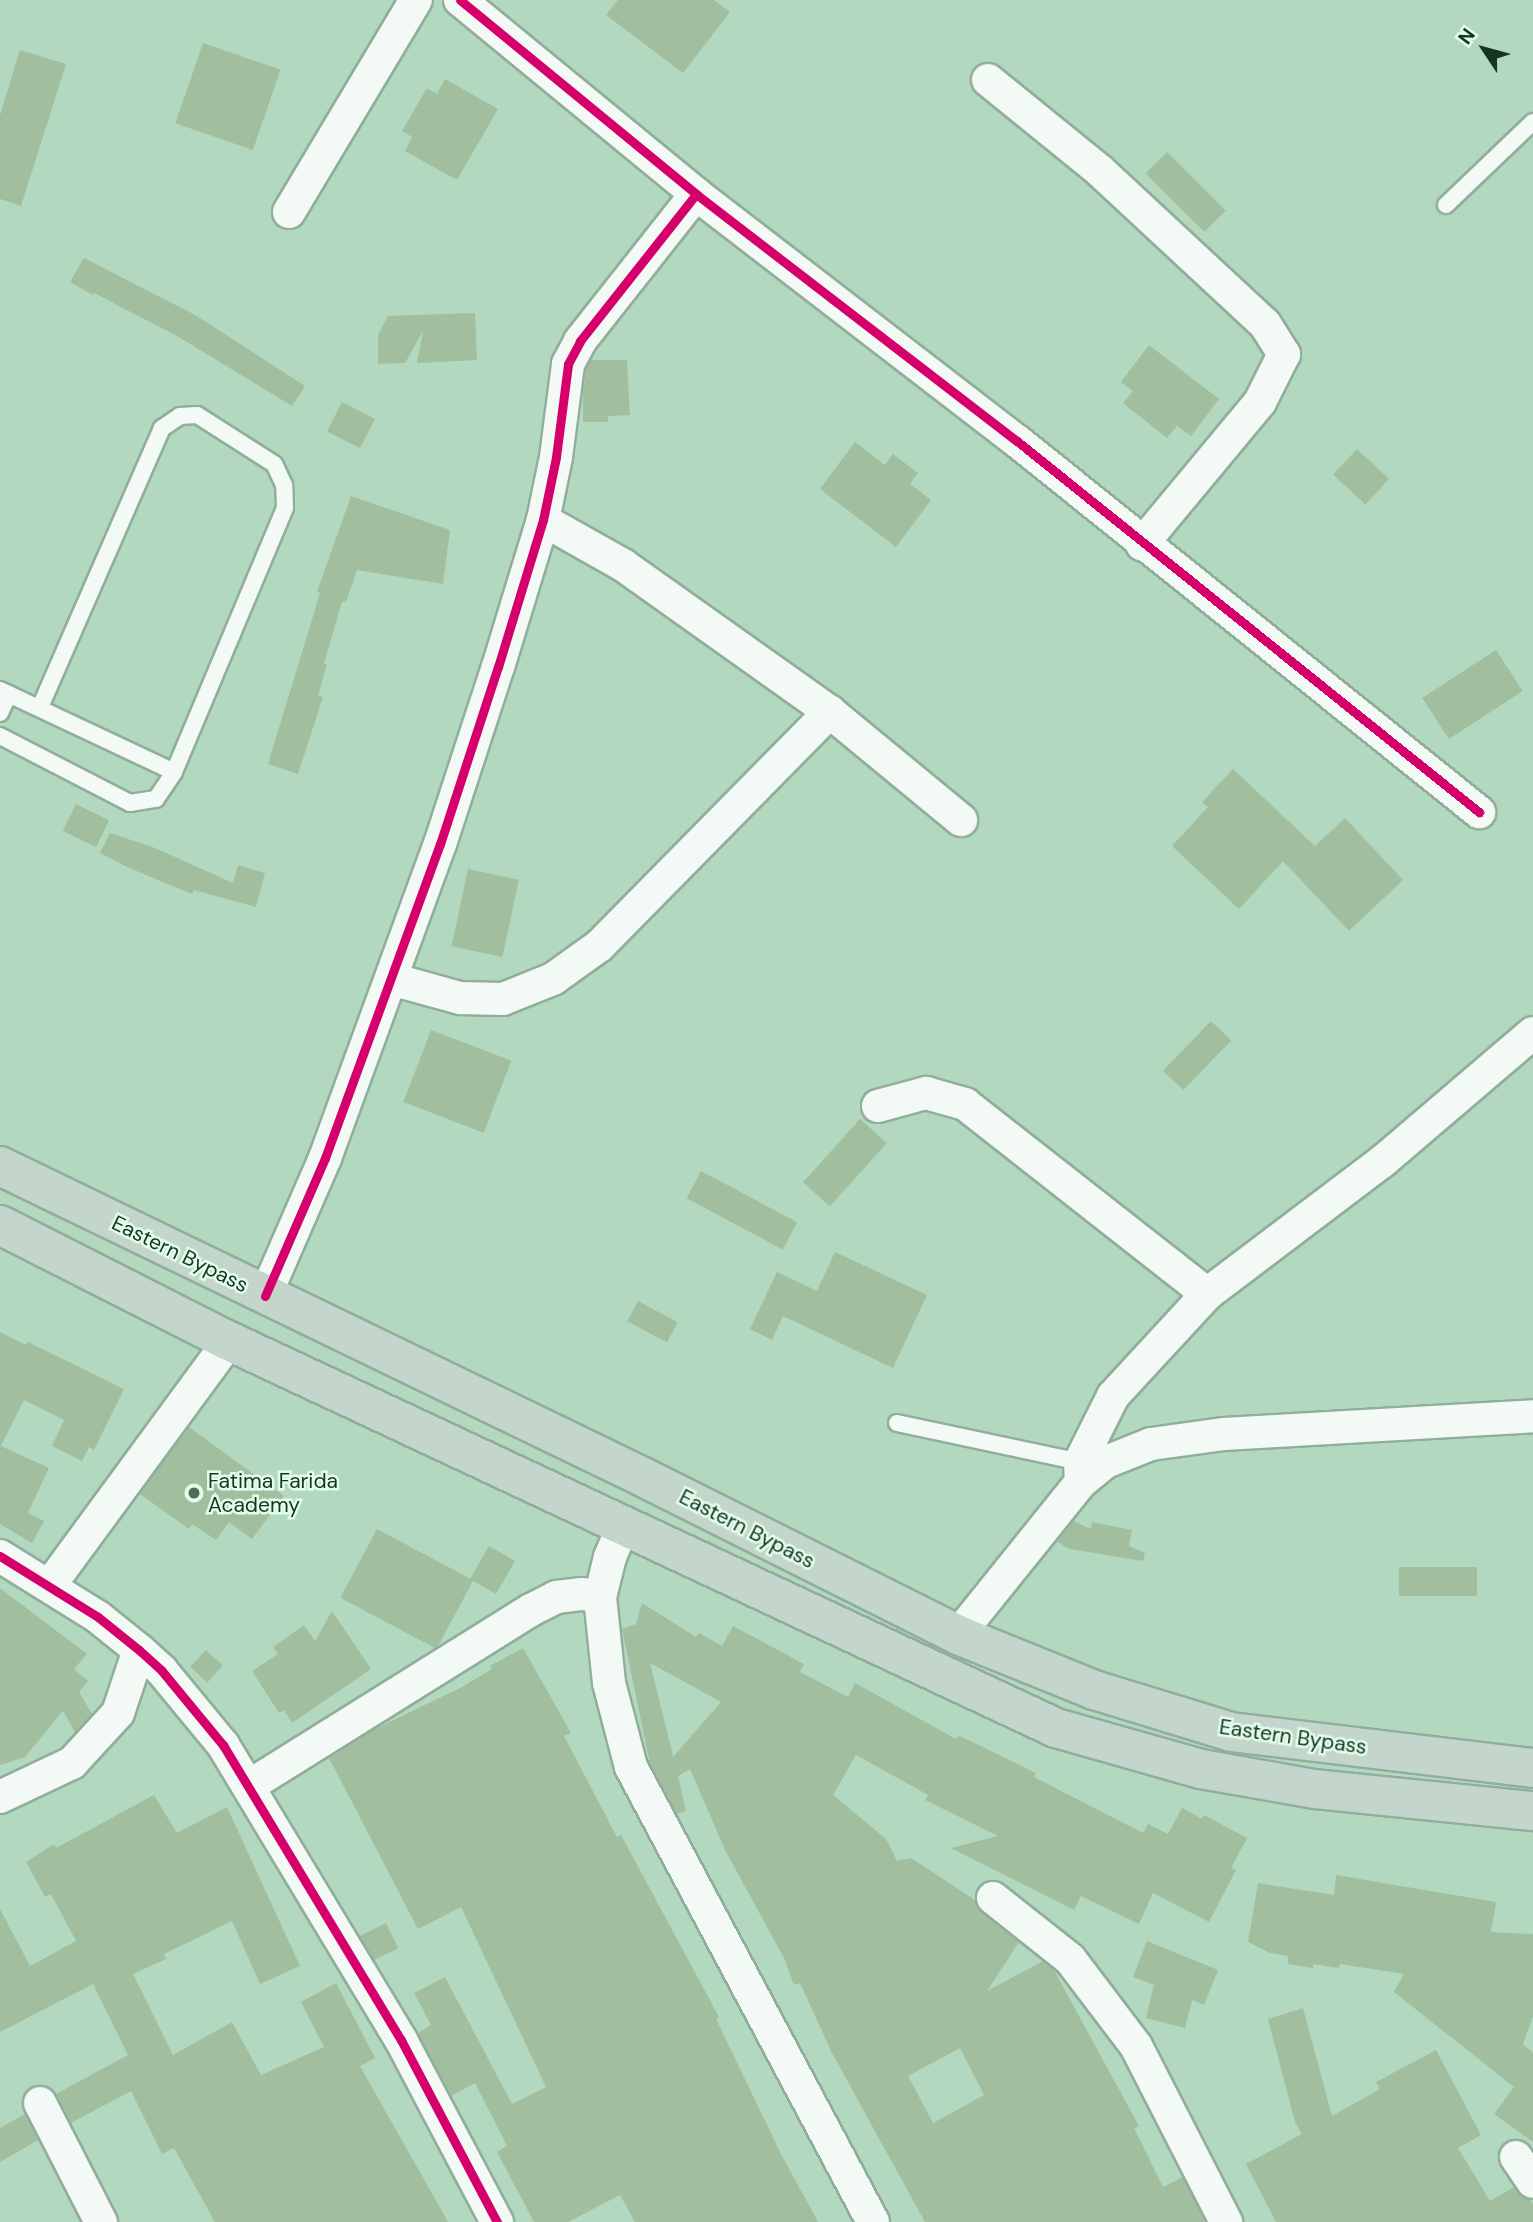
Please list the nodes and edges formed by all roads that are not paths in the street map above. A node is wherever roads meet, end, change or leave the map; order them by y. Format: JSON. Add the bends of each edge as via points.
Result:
{"nodes":[{"id":1,"x":416,"y":0,"type":"edge"},
{"id":2,"x":460,"y":0,"type":"edge"},
{"id":3,"x":988,"y":80,"type":"dead end"},
{"id":4,"x":1533,"y":122,"type":"edge"},
{"id":5,"x":696,"y":194,"type":"junction"},
{"id":6,"x":1446,"y":205,"type":"dead end"},
{"id":7,"x":289,"y":212,"type":"dead end"},
{"id":8,"x":543,"y":520,"type":"junction"},
{"id":9,"x":1142,"y":544,"type":"junction"},
{"id":10,"x":4,"y":692,"type":"edge"},
{"id":11,"x":40,"y":707,"type":"junction"},
{"id":12,"x":830,"y":712,"type":"junction"},
{"id":13,"x":0,"y":713,"type":"edge"},
{"id":14,"x":0,"y":736,"type":"edge"},
{"id":15,"x":174,"y":772,"type":"junction"},
{"id":16,"x":1479,"y":812,"type":"dead end"},
{"id":17,"x":961,"y":820,"type":"dead end"},
{"id":18,"x":391,"y":979,"type":"junction"},
{"id":19,"x":1533,"y":1033,"type":"edge"},
{"id":20,"x":878,"y":1107,"type":"dead end"},
{"id":21,"x":0,"y":1166,"type":"edge"},
{"id":22,"x":0,"y":1225,"type":"edge"},
{"id":23,"x":1207,"y":1294,"type":"junction"},
{"id":24,"x":265,"y":1296,"type":"junction"},
{"id":25,"x":229,"y":1341,"type":"junction"},
{"id":26,"x":1533,"y":1416,"type":"edge"},
{"id":27,"x":897,"y":1423,"type":"dead end"},
{"id":28,"x":1081,"y":1472,"type":"junction"},
{"id":29,"x":624,"y":1524,"type":"junction"},
{"id":30,"x":0,"y":1556,"type":"edge"},
{"id":31,"x":50,"y":1585,"type":"junction"},
{"id":32,"x":600,"y":1597,"type":"junction"},
{"id":33,"x":958,"y":1635,"type":"junction"},
{"id":34,"x":139,"y":1650,"type":"junction"},
{"id":35,"x":1533,"y":1768,"type":"edge"},
{"id":36,"x":249,"y":1786,"type":"junction"},
{"id":37,"x":0,"y":1797,"type":"edge"},
{"id":38,"x":1533,"y":1811,"type":"edge"},
{"id":39,"x":993,"y":1898,"type":"dead end"},
{"id":40,"x":40,"y":2104,"type":"dead end"},
{"id":41,"x":101,"y":2222,"type":"edge"},
{"id":42,"x":496,"y":2222,"type":"edge"},
{"id":43,"x":873,"y":2222,"type":"edge"},
{"id":44,"x":1226,"y":2222,"type":"edge"}],
"edges":[{"from":1,"to":7,"type":"street"},
{"from":2,"to":5,"type":"street"},
{"from":3,"to":9,"type":"street","via":[[1119,188],[1265,324],[1284,354],[1260,401]]},
{"from":4,"to":6,"type":"lane"},
{"from":5,"to":8,"type":"street","via":[[593,323],[568,364]]},
{"from":5,"to":9,"type":"street","via":[[1017,441]]},
{"from":8,"to":12,"type":"street","via":[[624,565]]},
{"from":8,"to":18,"type":"street","via":[[440,844]]},
{"from":9,"to":16,"type":"street"},
{"from":10,"to":11,"type":"lane"},
{"from":10,"to":13,"type":"lane"},
{"from":11,"to":15,"type":"lane"},
{"from":11,"to":15,"type":"lane","via":[[162,428],[180,416],[197,415],[274,464],[285,485],[285,508]]},
{"from":12,"to":17,"type":"street"},
{"from":12,"to":18,"type":"street","via":[[599,946],[553,979],[503,999],[460,998]]},
{"from":14,"to":15,"type":"lane","via":[[130,803],[156,799]]},
{"from":18,"to":24,"type":"street","via":[[325,1158]]},
{"from":19,"to":23,"type":"street","via":[[1382,1161]]},
{"from":20,"to":23,"type":"street","via":[[926,1093],[965,1104]]},
{"from":21,"to":24,"type":"highway","name":"Eastern Bypass"},
{"from":22,"to":25,"type":"highway"},
{"from":23,"to":28,"type":"street","via":[[1113,1396]]},
{"from":24,"to":33,"type":"highway","name":"Eastern Bypass"},
{"from":25,"to":29,"type":"highway"},
{"from":25,"to":31,"type":"street"},
{"from":26,"to":28,"type":"street","via":[[1224,1434],[1151,1444]]},
{"from":27,"to":28,"type":"lane"},
{"from":28,"to":33,"type":"street"},
{"from":29,"to":32,"type":"street"},
{"from":29,"to":38,"type":"highway","via":[[1056,1728],[1200,1769],[1315,1789]]},
{"from":30,"to":31,"type":"street"},
{"from":31,"to":34,"type":"street"},
{"from":32,"to":36,"type":"street","via":[[557,1597],[531,1610]]},
{"from":32,"to":43,"type":"street","via":[[609,1683],[631,1767]]},
{"from":33,"to":35,"type":"highway","name":"Eastern Bypass","via":[[1094,1690],[1231,1732]]},
{"from":34,"to":36,"type":"street","via":[[223,1745]]},
{"from":34,"to":37,"type":"street","via":[[118,1713],[72,1763]]},
{"from":36,"to":42,"type":"street","via":[[401,2040]]},
{"from":39,"to":44,"type":"street","via":[[1070,1959],[1136,2046]]},
{"from":40,"to":41,"type":"street"}]}
